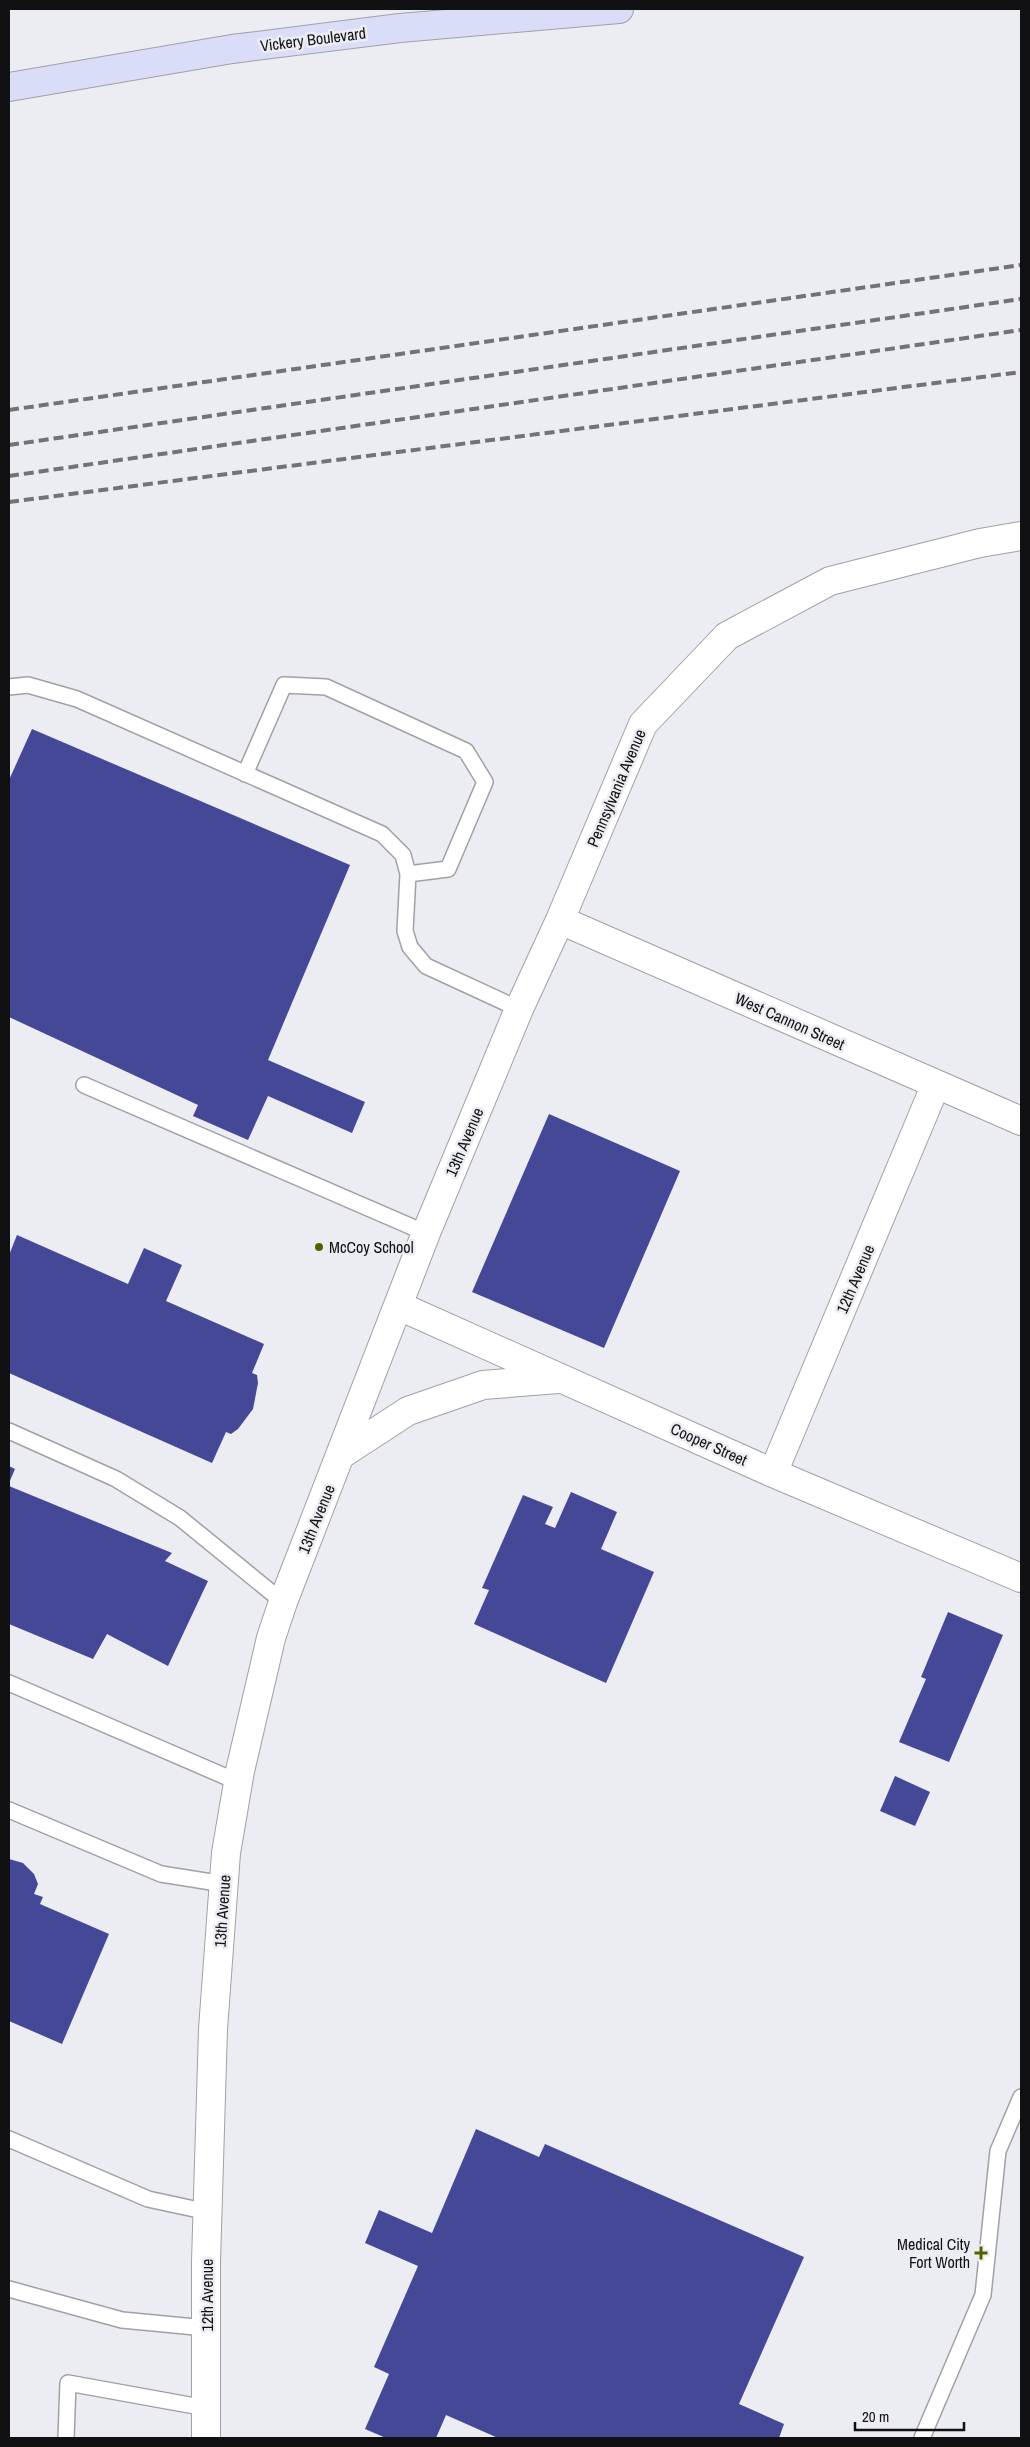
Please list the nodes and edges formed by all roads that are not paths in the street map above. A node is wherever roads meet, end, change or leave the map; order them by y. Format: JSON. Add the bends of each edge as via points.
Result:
{"nodes":[{"id":1,"x":619,"y":9,"type":"edge"},
{"id":2,"x":9,"y":87,"type":"edge"},
{"id":3,"x":1021,"y":536,"type":"edge"},
{"id":4,"x":9,"y":687,"type":"edge"},
{"id":5,"x":245,"y":774,"type":"junction"},
{"id":6,"x":408,"y":874,"type":"junction"},
{"id":7,"x":560,"y":920,"type":"junction"},
{"id":8,"x":519,"y":1009,"type":"junction"},
{"id":9,"x":936,"y":1084,"type":"junction"},
{"id":10,"x":84,"y":1085,"type":"dead end"},
{"id":11,"x":1021,"y":1121,"type":"edge"},
{"id":12,"x":426,"y":1233,"type":"junction"},
{"id":13,"x":399,"y":1306,"type":"junction"},
{"id":14,"x":561,"y":1378,"type":"junction"},
{"id":15,"x":9,"y":1431,"type":"edge"},
{"id":16,"x":342,"y":1454,"type":"junction"},
{"id":17,"x":773,"y":1473,"type":"junction"},
{"id":18,"x":1021,"y":1578,"type":"edge"},
{"id":19,"x":283,"y":1602,"type":"junction"},
{"id":20,"x":9,"y":1684,"type":"edge"},
{"id":21,"x":238,"y":1782,"type":"junction"},
{"id":22,"x":9,"y":1810,"type":"edge"},
{"id":23,"x":224,"y":1884,"type":"junction"},
{"id":24,"x":1021,"y":2097,"type":"edge"},
{"id":25,"x":9,"y":2138,"type":"edge"},
{"id":26,"x":210,"y":2152,"type":"joint"},
{"id":27,"x":208,"y":2212,"type":"junction"},
{"id":28,"x":9,"y":2289,"type":"edge"},
{"id":29,"x":206,"y":2328,"type":"junction"},
{"id":30,"x":206,"y":2408,"type":"junction"},
{"id":31,"x":66,"y":2438,"type":"edge"},
{"id":32,"x":206,"y":2438,"type":"edge"},
{"id":33,"x":922,"y":2438,"type":"edge"}],
"edges":[{"from":1,"to":2,"type":"main road","name":"Vickery Boulevard","via":[[400,28],[232,48]]},
{"from":3,"to":7,"type":"street","name":"Pennsylvania Avenue","via":[[980,543],[830,581],[727,636],[643,724]]},
{"from":4,"to":5,"type":"lane","via":[[28,685],[77,699]]},
{"from":5,"to":6,"type":"lane","via":[[382,834],[403,855]]},
{"from":5,"to":6,"type":"lane","via":[[284,685],[326,687],[466,751],[485,782],[448,869]]},
{"from":6,"to":8,"type":"lane","via":[[405,931],[410,947],[426,966]]},
{"from":7,"to":8,"type":"street","name":"13th Avenue"},
{"from":7,"to":9,"type":"street","name":"West Cannon Street"},
{"from":8,"to":12,"type":"street","name":"13th Avenue"},
{"from":9,"to":11,"type":"street","name":"West Cannon Street"},
{"from":9,"to":17,"type":"street","name":"12th Avenue"},
{"from":10,"to":12,"type":"lane"},
{"from":12,"to":13,"type":"street","name":"13th Avenue"},
{"from":13,"to":14,"type":"street","name":"Cooper Street"},
{"from":13,"to":16,"type":"street","name":"13th Avenue"},
{"from":14,"to":16,"type":"street","via":[[483,1385],[408,1411]]},
{"from":14,"to":17,"type":"street","name":"Cooper Street"},
{"from":15,"to":19,"type":"lane","via":[[116,1479],[180,1518]]},
{"from":16,"to":19,"type":"street","name":"13th Avenue"},
{"from":17,"to":18,"type":"street","name":"Cooper Street"},
{"from":19,"to":21,"type":"street","name":"13th Avenue","via":[[271,1638]]},
{"from":20,"to":21,"type":"lane"},
{"from":21,"to":23,"type":"street","name":"13th Avenue"},
{"from":22,"to":23,"type":"lane","via":[[161,1874]]},
{"from":23,"to":26,"type":"street","name":"13th Avenue","via":[[213,2029]]},
{"from":24,"to":33,"type":"lane","via":[[998,2151],[983,2295]]},
{"from":25,"to":27,"type":"lane","via":[[148,2200]]},
{"from":26,"to":27,"type":"street","name":"12th Avenue"},
{"from":27,"to":29,"type":"street","name":"12th Avenue"},
{"from":28,"to":29,"type":"lane","via":[[122,2320]]},
{"from":29,"to":30,"type":"street","name":"12th Avenue"},
{"from":30,"to":31,"type":"lane","via":[[68,2383]]},
{"from":30,"to":32,"type":"street","name":"12th Avenue"}]}
